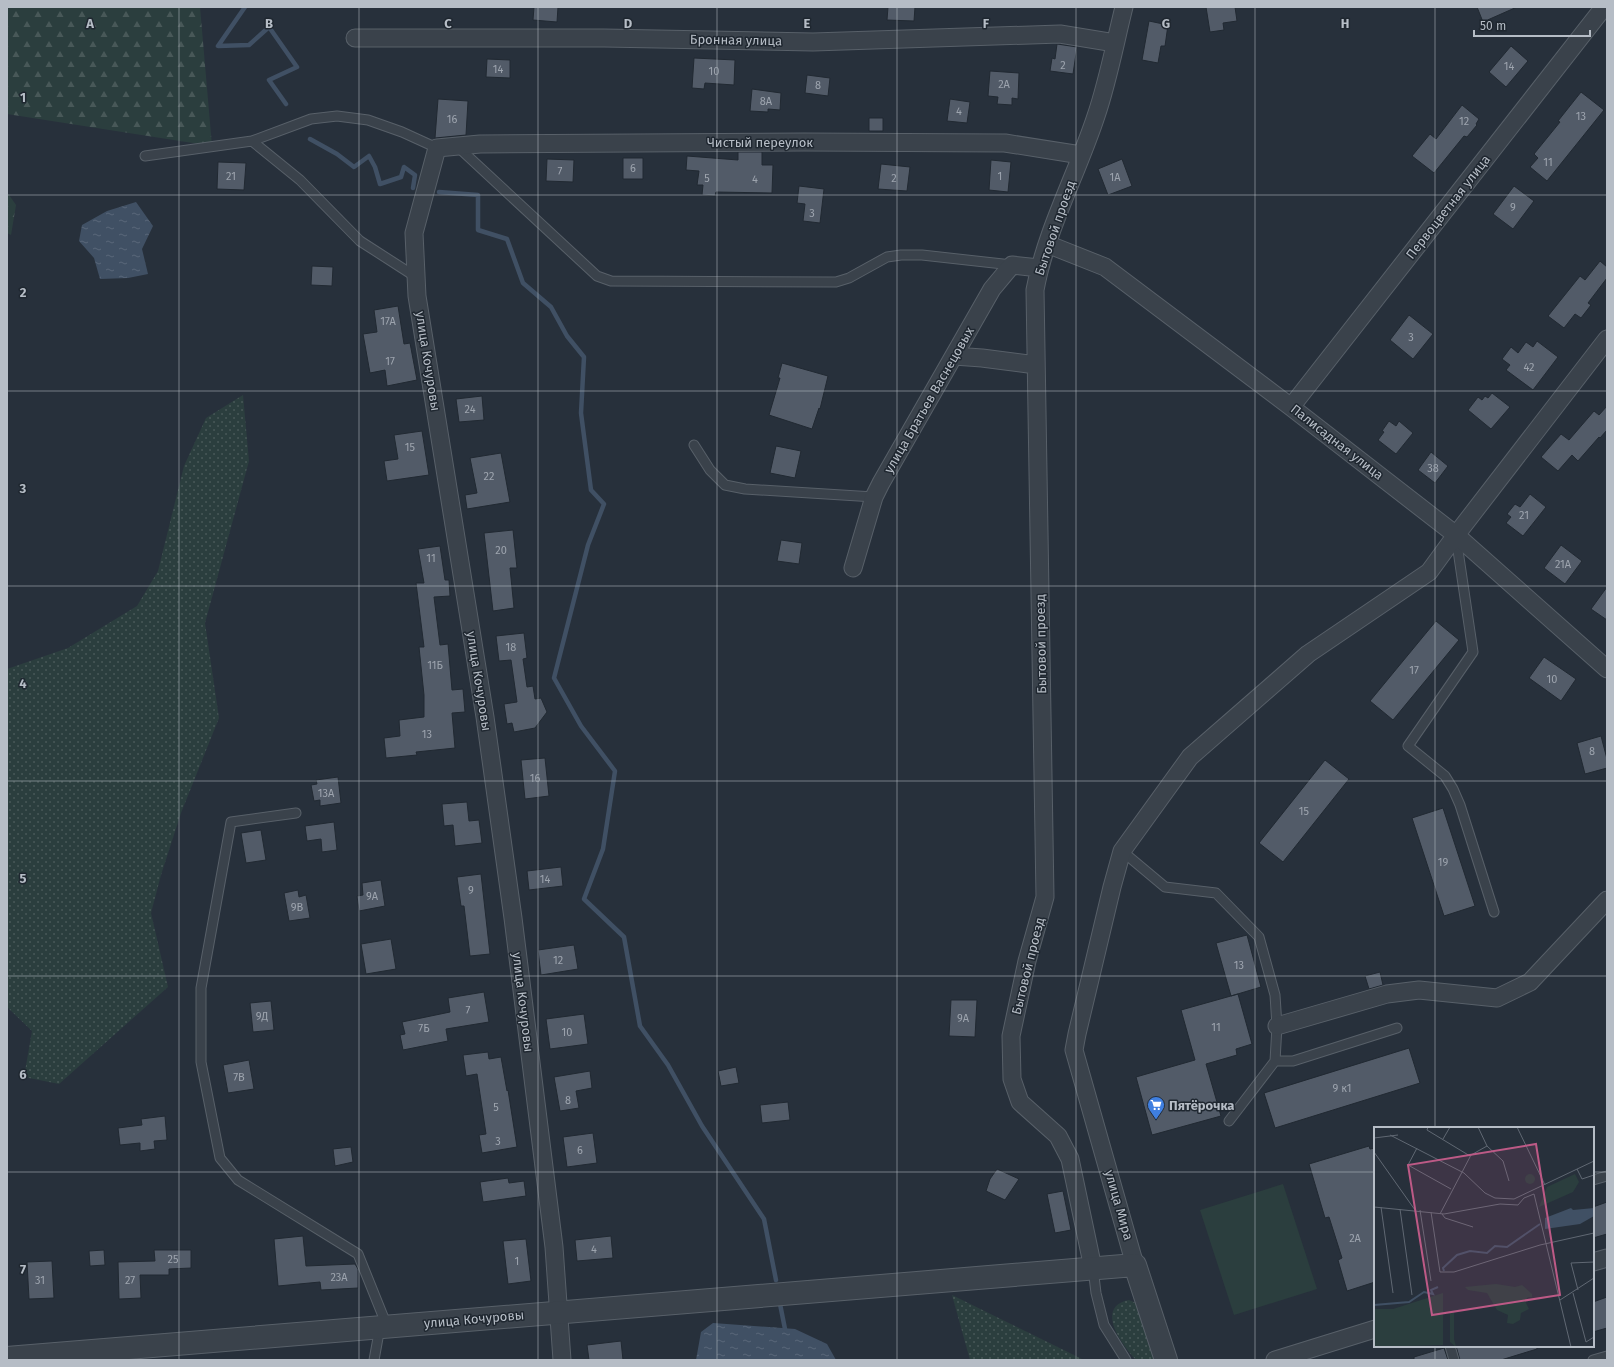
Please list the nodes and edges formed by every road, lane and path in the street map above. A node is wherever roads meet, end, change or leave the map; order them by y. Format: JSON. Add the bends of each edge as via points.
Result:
{"nodes":[{"id":1,"x":1124,"y":7,"type":"edge"},
{"id":2,"x":1604,"y":7,"type":"edge"},
{"id":3,"x":355,"y":38,"type":"dead end"},
{"id":4,"x":1115,"y":43,"type":"junction"},
{"id":5,"x":252,"y":141,"type":"junction"},
{"id":6,"x":458,"y":147,"type":"junction"},
{"id":7,"x":437,"y":148,"type":"junction"},
{"id":8,"x":1081,"y":155,"type":"junction"},
{"id":9,"x":145,"y":156,"type":"dead end"},
{"id":10,"x":1047,"y":244,"type":"junction"},
{"id":11,"x":1012,"y":265,"type":"junction"},
{"id":12,"x":1039,"y":268,"type":"junction"},
{"id":13,"x":416,"y":277,"type":"junction"},
{"id":14,"x":1607,"y":339,"type":"edge"},
{"id":15,"x":954,"y":356,"type":"junction"},
{"id":16,"x":1036,"y":365,"type":"junction"},
{"id":17,"x":1291,"y":406,"type":"junction"},
{"id":18,"x":694,"y":445,"type":"dead end"},
{"id":19,"x":874,"y":497,"type":"junction"},
{"id":20,"x":1456,"y":535,"type":"junction"},
{"id":21,"x":853,"y":568,"type":"dead end"},
{"id":22,"x":1604,"y":664,"type":"edge"},
{"id":23,"x":296,"y":813,"type":"dead end"},
{"id":24,"x":1122,"y":851,"type":"junction"},
{"id":25,"x":1607,"y":900,"type":"edge"},
{"id":26,"x":1494,"y":912,"type":"dead end"},
{"id":27,"x":1278,"y":1026,"type":"junction"},
{"id":28,"x":1397,"y":1028,"type":"dead end"},
{"id":29,"x":1275,"y":1061,"type":"junction"},
{"id":30,"x":1229,"y":1121,"type":"dead end"},
{"id":31,"x":1607,"y":1176,"type":"edge"},
{"id":32,"x":1594,"y":1180,"type":"edge"},
{"id":33,"x":1607,"y":1258,"type":"edge"},
{"id":34,"x":1594,"y":1262,"type":"edge"},
{"id":35,"x":1136,"y":1265,"type":"junction"},
{"id":36,"x":1093,"y":1268,"type":"junction"},
{"id":37,"x":558,"y":1312,"type":"junction"},
{"id":38,"x":383,"y":1327,"type":"junction"},
{"id":39,"x":1374,"y":1329,"type":"edge"},
{"id":40,"x":1450,"y":1347,"type":"edge"},
{"id":41,"x":1607,"y":1356,"type":"edge"},
{"id":42,"x":7,"y":1358,"type":"edge"},
{"id":43,"x":374,"y":1360,"type":"edge"},
{"id":44,"x":562,"y":1360,"type":"edge"},
{"id":45,"x":1126,"y":1360,"type":"edge"},
{"id":46,"x":1166,"y":1360,"type":"edge"},
{"id":47,"x":1275,"y":1360,"type":"edge"},
{"id":48,"x":1454,"y":1360,"type":"edge"},
{"id":49,"x":1593,"y":1360,"type":"edge"}],
"edges":[{"from":1,"to":4,"type":"street","name":"Бытовой проезд"},
{"from":2,"to":17,"type":"street","name":"Первоцветная улица"},
{"from":3,"to":4,"type":"street","name":"Бронная улица","via":[[604,38],[813,42],[1060,34]]},
{"from":4,"to":8,"type":"street","name":"Бытовой проезд","via":[[1096,115]]},
{"from":5,"to":7,"type":"lane","via":[[311,119],[337,116],[368,120]]},
{"from":5,"to":9,"type":"lane"},
{"from":5,"to":13,"type":"lane","via":[[300,180],[360,241]]},
{"from":6,"to":7,"type":"street","name":"Чистый переулок"},
{"from":6,"to":8,"type":"street","name":"Чистый переулок","via":[[480,144],[1005,143]]},
{"from":6,"to":11,"type":"lane","via":[[597,276],[611,281],[836,282],[849,278],[887,257],[901,255]]},
{"from":7,"to":13,"type":"street","name":"улица Кочуровы","via":[[414,233]]},
{"from":8,"to":10,"type":"street","name":"Бытовой проезд"},
{"from":10,"to":12,"type":"street","name":"Бытовой проезд"},
{"from":10,"to":17,"type":"street","name":"Палисадная улица","via":[[1105,267]]},
{"from":11,"to":12,"type":"street"},
{"from":11,"to":15,"type":"street","name":"улица Братьев Васнецовых","via":[[992,289]]},
{"from":12,"to":16,"type":"street","name":"Бытовой проезд","via":[[1034,290]]},
{"from":13,"to":37,"type":"street","name":"улица Кочуровы","via":[[486,724],[554,1247]]},
{"from":14,"to":20,"type":"street"},
{"from":15,"to":16,"type":"street"},
{"from":15,"to":19,"type":"street","name":"улица Братьев Васнецовых"},
{"from":16,"to":36,"type":"street","name":"Бытовой проезд","via":[[1045,897],[1027,961],[1011,1036],[1012,1079],[1020,1102],[1058,1136],[1070,1158]]},
{"from":17,"to":20,"type":"street","name":"Палисадная улица"},
{"from":18,"to":19,"type":"lane","via":[[710,470],[726,485],[745,489]]},
{"from":19,"to":21,"type":"street","name":"улица Братьев Васнецовых"},
{"from":20,"to":22,"type":"street","name":"Палисадная улица"},
{"from":20,"to":24,"type":"street","via":[[1429,572],[1308,654],[1190,757]]},
{"from":20,"to":26,"type":"lane","via":[[1473,652],[1408,746],[1444,776],[1453,789]]},
{"from":23,"to":38,"type":"lane","via":[[230,822],[201,988],[201,1062],[220,1158],[238,1180],[358,1254]]},
{"from":24,"to":27,"type":"lane","via":[[1165,887],[1216,893],[1259,937],[1275,995]]},
{"from":24,"to":35,"type":"street","name":"улица Мира","via":[[1074,1050]]},
{"from":25,"to":27,"type":"street","via":[[1530,982],[1497,998],[1419,990],[1387,994]]},
{"from":27,"to":29,"type":"lane"},
{"from":28,"to":29,"type":"lane","via":[[1292,1061]]},
{"from":29,"to":30,"type":"lane"},
{"from":31,"to":32,"type":"lane"},
{"from":33,"to":34,"type":"street"},
{"from":35,"to":36,"type":"street"},
{"from":35,"to":46,"type":"street","name":"улица Мира"},
{"from":36,"to":37,"type":"street"},
{"from":36,"to":45,"type":"lane","via":[[1104,1325]]},
{"from":37,"to":38,"type":"street","name":"улица Кочуровы"},
{"from":37,"to":44,"type":"street"},
{"from":38,"to":42,"type":"street","name":"улица Кочуровы"},
{"from":38,"to":43,"type":"lane"},
{"from":39,"to":47,"type":"street"},
{"from":40,"to":48,"type":"lane"},
{"from":41,"to":49,"type":"lane"}]}
